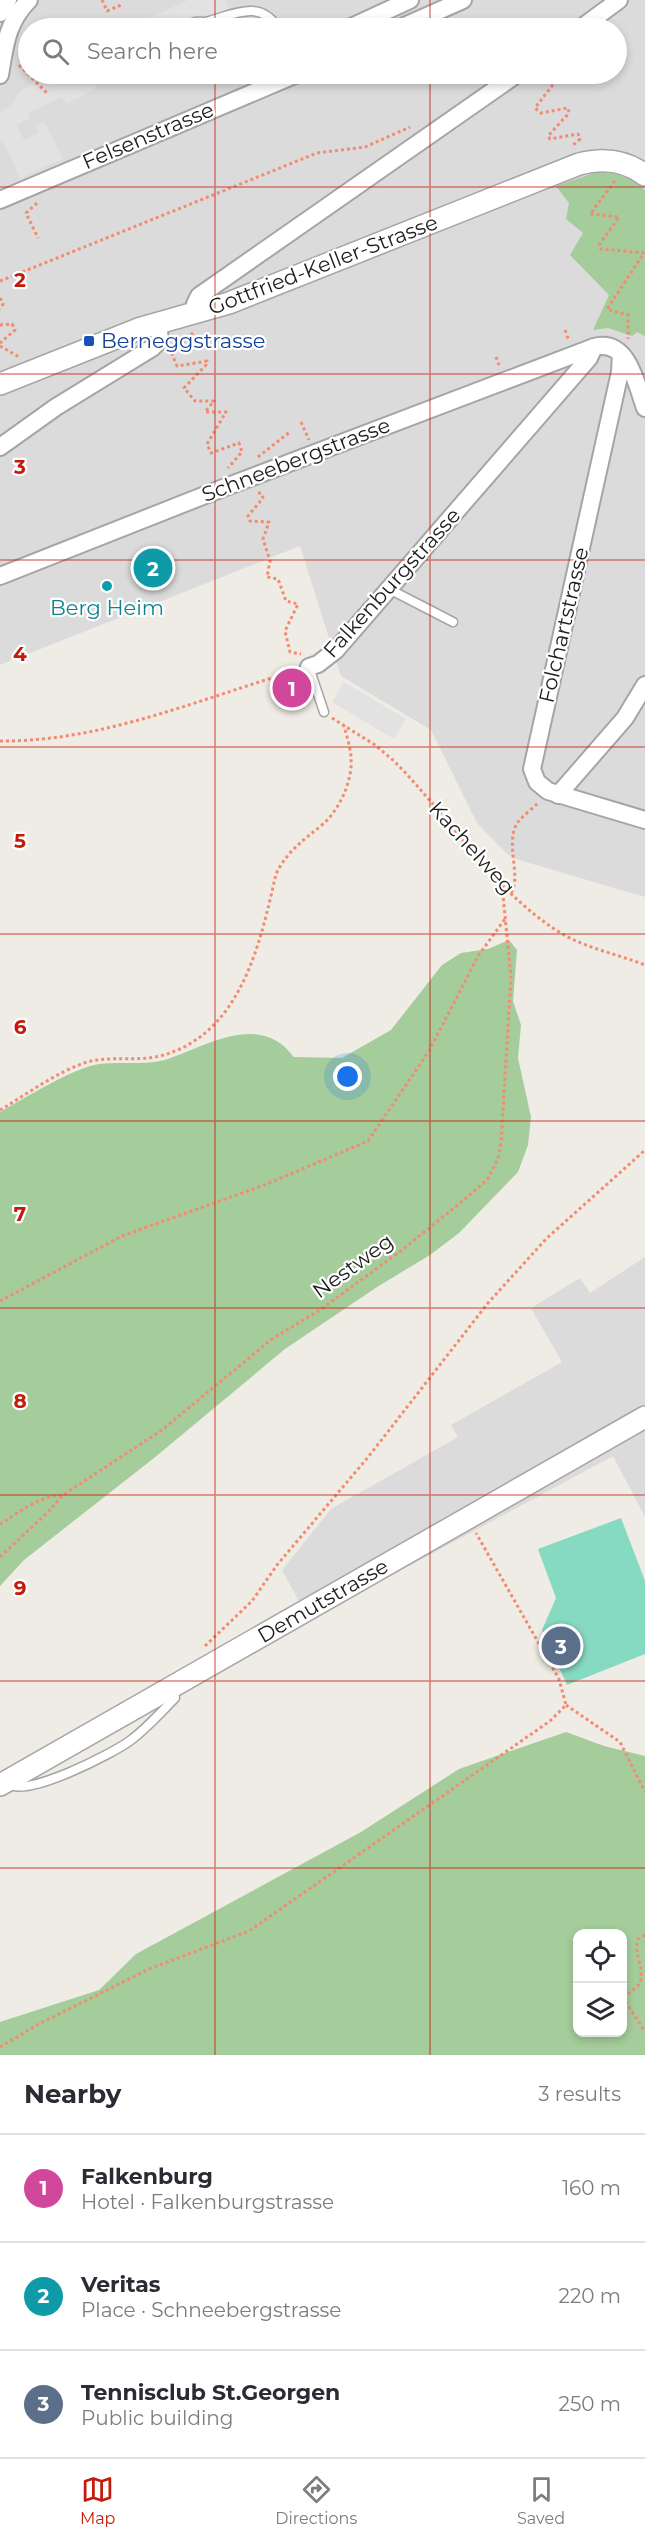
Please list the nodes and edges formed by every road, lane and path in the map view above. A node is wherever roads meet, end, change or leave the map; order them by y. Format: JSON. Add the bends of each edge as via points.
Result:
{"nodes":[{"id":1,"x":8,"y":0,"type":"edge"},
{"id":2,"x":29,"y":0,"type":"edge"},
{"id":3,"x":102,"y":0,"type":"edge"},
{"id":4,"x":410,"y":0,"type":"edge"},
{"id":5,"x":464,"y":0,"type":"edge"},
{"id":6,"x":619,"y":0,"type":"edge"},
{"id":7,"x":121,"y":5,"type":"dead end"},
{"id":8,"x":0,"y":13,"type":"edge"},
{"id":9,"x":218,"y":18,"type":"edge"},
{"id":10,"x":273,"y":18,"type":"edge"},
{"id":11,"x":371,"y":18,"type":"edge"},
{"id":12,"x":423,"y":18,"type":"edge"},
{"id":13,"x":595,"y":18,"type":"edge"},
{"id":14,"x":3,"y":44,"type":"edge"},
{"id":15,"x":18,"y":61,"type":"edge"},
{"id":16,"x":0,"y":75,"type":"edge"},
{"id":17,"x":39,"y":84,"type":"edge"},
{"id":18,"x":273,"y":84,"type":"edge"},
{"id":19,"x":502,"y":84,"type":"edge"},
{"id":20,"x":553,"y":84,"type":"edge"},
{"id":21,"x":47,"y":93,"type":"dead end"},
{"id":22,"x":425,"y":137,"type":"junction"},
{"id":23,"x":576,"y":143,"type":"dead end"},
{"id":24,"x":645,"y":175,"type":"edge"},
{"id":25,"x":615,"y":181,"type":"dead end"},
{"id":26,"x":0,"y":200,"type":"edge"},
{"id":27,"x":41,"y":200,"type":"dead end"},
{"id":28,"x":38,"y":238,"type":"dead end"},
{"id":29,"x":644,"y":253,"type":"edge"},
{"id":30,"x":0,"y":281,"type":"edge"},
{"id":31,"x":0,"y":298,"type":"edge"},
{"id":32,"x":0,"y":309,"type":"edge"},
{"id":33,"x":158,"y":322,"type":"junction"},
{"id":34,"x":195,"y":324,"type":"junction"},
{"id":35,"x":0,"y":325,"type":"edge"},
{"id":36,"x":565,"y":330,"type":"dead end"},
{"id":37,"x":628,"y":333,"type":"dead end"},
{"id":38,"x":570,"y":343,"type":"dead end"},
{"id":39,"x":0,"y":345,"type":"edge"},
{"id":40,"x":594,"y":347,"type":"junction"},
{"id":41,"x":13,"y":354,"type":"dead end"},
{"id":42,"x":621,"y":354,"type":"junction"},
{"id":43,"x":496,"y":357,"type":"dead end"},
{"id":44,"x":501,"y":370,"type":"dead end"},
{"id":45,"x":0,"y":384,"type":"edge"},
{"id":46,"x":645,"y":408,"type":"edge"},
{"id":47,"x":301,"y":422,"type":"dead end"},
{"id":48,"x":291,"y":431,"type":"dead end"},
{"id":49,"x":310,"y":445,"type":"dead end"},
{"id":50,"x":0,"y":447,"type":"edge"},
{"id":51,"x":255,"y":459,"type":"dead end"},
{"id":52,"x":230,"y":466,"type":"dead end"},
{"id":53,"x":258,"y":493,"type":"dead end"},
{"id":54,"x":0,"y":576,"type":"edge"},
{"id":55,"x":389,"y":589,"type":"junction"},
{"id":56,"x":453,"y":622,"type":"dead end"},
{"id":57,"x":296,"y":654,"type":"dead end"},
{"id":58,"x":309,"y":667,"type":"junction"},
{"id":59,"x":645,"y":685,"type":"edge"},
{"id":60,"x":324,"y":712,"type":"dead end"},
{"id":61,"x":0,"y":741,"type":"edge"},
{"id":62,"x":550,"y":797,"type":"junction"},
{"id":63,"x":645,"y":820,"type":"edge"},
{"id":64,"x":502,"y":885,"type":"junction"},
{"id":65,"x":511,"y":893,"type":"junction"},
{"id":66,"x":506,"y":917,"type":"junction"},
{"id":67,"x":645,"y":965,"type":"edge"},
{"id":68,"x":0,"y":1110,"type":"edge"},
{"id":69,"x":645,"y":1150,"type":"edge"},
{"id":70,"x":0,"y":1302,"type":"edge"},
{"id":71,"x":645,"y":1417,"type":"edge"},
{"id":72,"x":63,"y":1495,"type":"junction"},
{"id":73,"x":467,"y":1519,"type":"junction"},
{"id":74,"x":0,"y":1524,"type":"edge"},
{"id":75,"x":0,"y":1557,"type":"edge"},
{"id":76,"x":202,"y":1649,"type":"dead end"},
{"id":77,"x":566,"y":1705,"type":"junction"},
{"id":78,"x":4,"y":1783,"type":"edge"},
{"id":79,"x":645,"y":1792,"type":"edge"},
{"id":80,"x":645,"y":1935,"type":"edge"},
{"id":81,"x":645,"y":2032,"type":"edge"},
{"id":82,"x":0,"y":2047,"type":"edge"}],
"edges":[{"from":1,"to":8,"type":"street"},
{"from":2,"to":14,"type":"street","via":[[14,17]]},
{"from":3,"to":7,"type":"path","via":[[106,11]]},
{"from":4,"to":11,"type":"street"},
{"from":5,"to":12,"type":"street"},
{"from":6,"to":13,"type":"street"},
{"from":9,"to":10,"type":"lane","via":[[246,7]]},
{"from":14,"to":15,"type":"path"},
{"from":14,"to":16,"type":"street"},
{"from":17,"to":21,"type":"path"},
{"from":18,"to":26,"type":"street","name":"Felsenstrasse"},
{"from":19,"to":22,"type":"street"},
{"from":20,"to":23,"type":"path","via":[[535,108],[541,113],[568,108],[569,113],[548,136],[550,139],[578,134],[580,140]]},
{"from":22,"to":30,"type":"path","via":[[410,127],[365,147],[317,153]]},
{"from":22,"to":34,"type":"street","via":[[199,296]]},
{"from":24,"to":34,"type":"street","name":"Gottfried-Keller-Strasse","via":[[612,161],[579,164],[229,303]]},
{"from":25,"to":29,"type":"path","via":[[590,211],[593,216],[619,217],[598,247]]},
{"from":27,"to":28,"type":"path","via":[[26,213]]},
{"from":29,"to":37,"type":"path","via":[[607,309],[628,315]]},
{"from":31,"to":32,"type":"path"},
{"from":33,"to":34,"type":"street","name":"Gottfried-Keller-Strasse"},
{"from":33,"to":45,"type":"street","name":"Gottfried-Keller-Strasse"},
{"from":33,"to":50,"type":"street","via":[[160,340],[152,348]]},
{"from":34,"to":52,"type":"path","via":[[172,351],[177,366],[207,361],[184,388],[195,401],[214,401],[205,412],[226,412],[207,444],[211,453],[239,443],[242,452]]},
{"from":35,"to":39,"type":"path","via":[[12,324],[15,330]]},
{"from":36,"to":38,"type":"path"},
{"from":39,"to":41,"type":"path"},
{"from":40,"to":42,"type":"street","via":[[609,344]]},
{"from":40,"to":54,"type":"street","name":"Schneebergstrasse"},
{"from":40,"to":55,"type":"street","name":"Falkenburgstrasse","via":[[589,358]]},
{"from":42,"to":46,"type":"street"},
{"from":42,"to":62,"type":"street","name":"Folchartstrasse","via":[[532,769]]},
{"from":43,"to":44,"type":"path"},
{"from":47,"to":49,"type":"path"},
{"from":48,"to":51,"type":"path"},
{"from":53,"to":57,"type":"path","via":[[263,498],[248,516],[250,521],[269,522],[263,539],[270,561],[267,577],[278,579],[286,601],[298,604],[285,631],[290,652]]},
{"from":55,"to":56,"type":"lane"},
{"from":55,"to":58,"type":"street","name":"Falkenburgstrasse","via":[[336,650]]},
{"from":58,"to":60,"type":"lane"},
{"from":58,"to":61,"type":"path","name":"Falkenburgstrasse","via":[[101,730]]},
{"from":59,"to":62,"type":"street","via":[[625,718]]},
{"from":62,"to":63,"type":"street","name":"Folchartstrasse"},
{"from":62,"to":65,"type":"path","via":[[518,822],[514,831],[515,884]]},
{"from":64,"to":65,"type":"path","name":"Kachelweg"},
{"from":64,"to":66,"type":"path","name":"Nestweg"},
{"from":64,"to":68,"type":"path","name":"Kachelweg","via":[[394,760],[344,726],[352,759],[345,791],[325,822],[280,864],[255,955],[239,992],[224,1014],[187,1045],[147,1058],[86,1062]]},
{"from":65,"to":67,"type":"path","name":"Kachelweg","via":[[560,933]]},
{"from":66,"to":70,"type":"path","via":[[478,956],[429,1051],[368,1141],[267,1184],[122,1236]]},
{"from":66,"to":72,"type":"path","name":"Nestweg","via":[[511,977],[503,1125],[498,1159],[486,1180],[402,1250],[320,1310],[272,1339],[162,1430]]},
{"from":69,"to":76,"type":"path","via":[[546,1239],[488,1303],[252,1601]]},
{"from":71,"to":73,"type":"street","name":"Demutstrasse"},
{"from":72,"to":74,"type":"path","via":[[53,1495]]},
{"from":72,"to":75,"type":"path","name":"Nestweg"},
{"from":73,"to":77,"type":"path","via":[[559,1679]]},
{"from":73,"to":78,"type":"street","name":"Demutstrasse"},
{"from":77,"to":79,"type":"path","via":[[620,1742]]},
{"from":77,"to":82,"type":"path","via":[[550,1721],[249,1931],[149,1969]]},
{"from":80,"to":81,"type":"path","via":[[636,1946],[643,1978],[625,1996]]}]}
